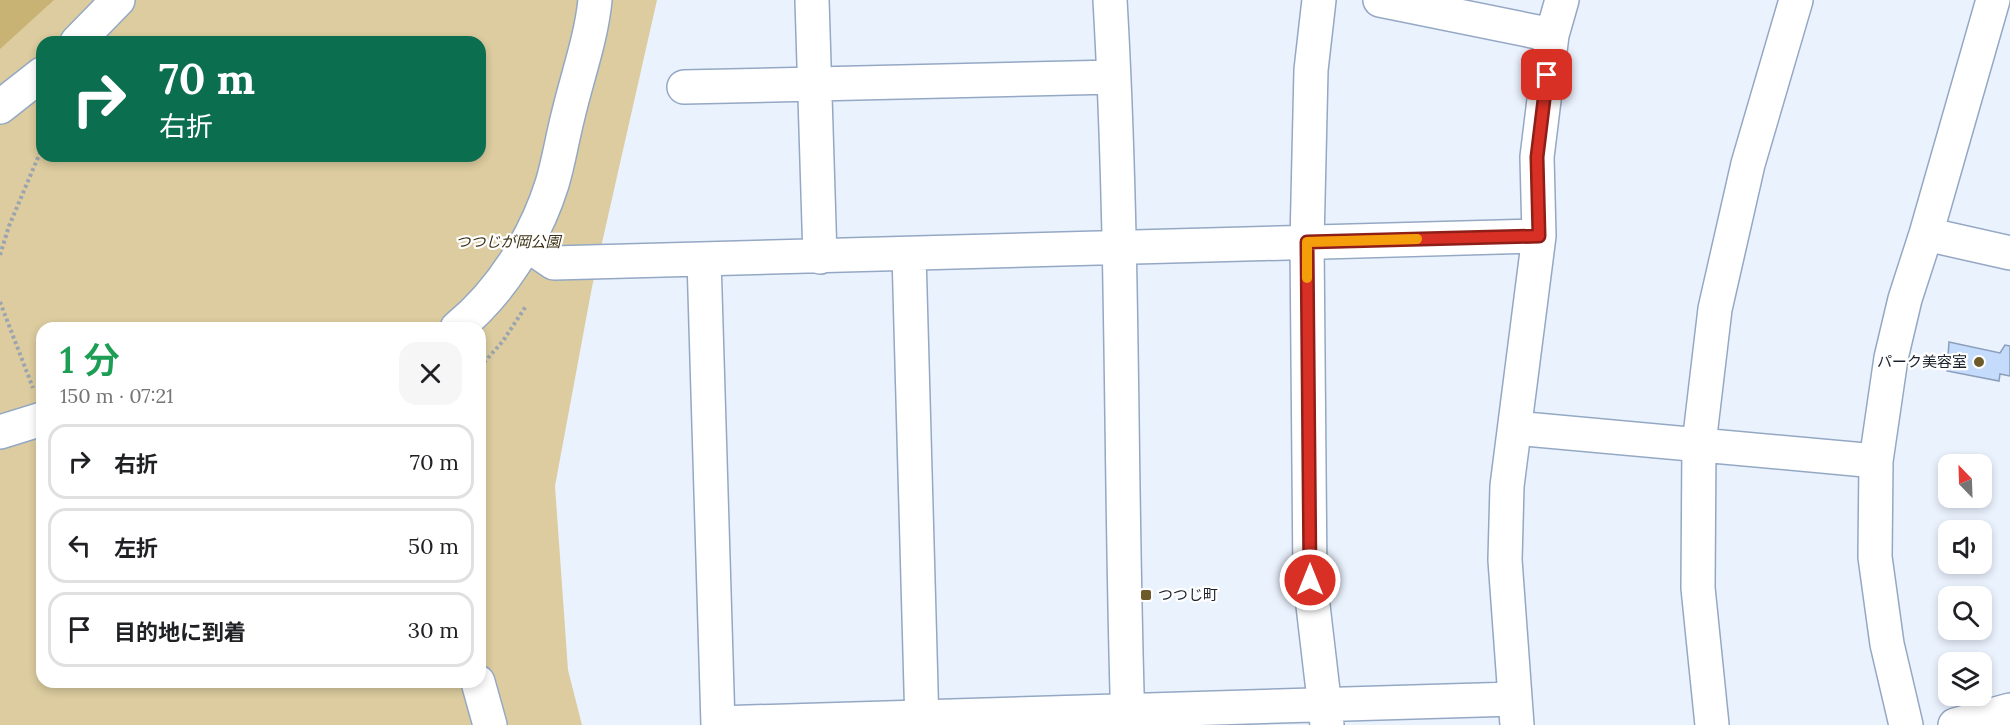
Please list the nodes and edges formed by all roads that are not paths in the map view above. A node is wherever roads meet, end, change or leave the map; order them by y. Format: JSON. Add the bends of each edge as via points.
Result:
{"nodes":[{"id":1,"x":118,"y":0,"type":"edge"},
{"id":2,"x":595,"y":0,"type":"edge"},
{"id":3,"x":812,"y":0,"type":"edge"},
{"id":4,"x":1110,"y":0,"type":"edge"},
{"id":5,"x":1319,"y":0,"type":"edge"},
{"id":6,"x":1562,"y":0,"type":"edge"},
{"id":7,"x":1796,"y":0,"type":"edge"},
{"id":8,"x":1993,"y":0,"type":"edge"},
{"id":9,"x":1397,"y":2,"type":"edge"},
{"id":10,"x":1552,"y":35,"type":"junction"},
{"id":11,"x":83,"y":36,"type":"edge"},
{"id":12,"x":1114,"y":77,"type":"junction"},
{"id":13,"x":36,"y":79,"type":"edge"},
{"id":14,"x":814,"y":82,"type":"junction"},
{"id":15,"x":684,"y":87,"type":"dead end"},
{"id":16,"x":0,"y":107,"type":"edge"},
{"id":17,"x":1926,"y":234,"type":"junction"},
{"id":18,"x":1539,"y":236,"type":"junction"},
{"id":19,"x":1307,"y":242,"type":"junction"},
{"id":20,"x":526,"y":244,"type":"junction"},
{"id":21,"x":1119,"y":246,"type":"junction"},
{"id":22,"x":2010,"y":253,"type":"edge"},
{"id":23,"x":909,"y":254,"type":"junction"},
{"id":24,"x":820,"y":257,"type":"junction"},
{"id":25,"x":704,"y":259,"type":"junction"},
{"id":26,"x":463,"y":322,"type":"edge"},
{"id":27,"x":36,"y":405,"type":"edge"},
{"id":28,"x":1515,"y":428,"type":"junction"},
{"id":29,"x":0,"y":432,"type":"edge"},
{"id":30,"x":1699,"y":444,"type":"junction"},
{"id":31,"x":1876,"y":461,"type":"junction"},
{"id":32,"x":479,"y":688,"type":"edge"},
{"id":33,"x":2010,"y":710,"type":"edge"},
{"id":34,"x":1516,"y":712,"type":"edge"},
{"id":35,"x":1326,"y":715,"type":"edge"},
{"id":36,"x":1128,"y":718,"type":"edge"},
{"id":37,"x":922,"y":722,"type":"edge"},
{"id":38,"x":718,"y":724,"type":"edge"},
{"id":39,"x":490,"y":725,"type":"edge"},
{"id":40,"x":1712,"y":725,"type":"edge"},
{"id":41,"x":1906,"y":725,"type":"edge"},
{"id":42,"x":1955,"y":725,"type":"edge"}],
"edges":[{"from":1,"to":11,"type":"street"},
{"from":2,"to":20,"type":"street","via":[[584,63],[557,165]]},
{"from":3,"to":14,"type":"street"},
{"from":4,"to":12,"type":"street"},
{"from":5,"to":19,"type":"street","via":[[1311,69]]},
{"from":6,"to":10,"type":"street"},
{"from":7,"to":30,"type":"street","via":[[1748,164],[1715,309]]},
{"from":8,"to":17,"type":"street"},
{"from":9,"to":10,"type":"street"},
{"from":10,"to":18,"type":"street","via":[[1537,157]]},
{"from":12,"to":14,"type":"street"},
{"from":12,"to":21,"type":"street"},
{"from":13,"to":16,"type":"street"},
{"from":14,"to":15,"type":"street"},
{"from":14,"to":24,"type":"street"},
{"from":17,"to":22,"type":"street"},
{"from":17,"to":31,"type":"street","via":[[1891,358]]},
{"from":18,"to":19,"type":"street"},
{"from":18,"to":28,"type":"street"},
{"from":19,"to":21,"type":"street"},
{"from":19,"to":35,"type":"street","via":[[1310,580]]},
{"from":20,"to":25,"type":"street","via":[[554,263]]},
{"from":20,"to":26,"type":"street","via":[[496,287]]},
{"from":21,"to":23,"type":"street"},
{"from":21,"to":36,"type":"street"},
{"from":23,"to":24,"type":"street"},
{"from":23,"to":37,"type":"street"},
{"from":24,"to":25,"type":"street"},
{"from":25,"to":38,"type":"street"},
{"from":27,"to":29,"type":"street"},
{"from":28,"to":30,"type":"street"},
{"from":28,"to":34,"type":"street","via":[[1505,560]]},
{"from":30,"to":31,"type":"street"},
{"from":30,"to":40,"type":"street","via":[[1698,588]]},
{"from":31,"to":41,"type":"street","via":[[1875,557],[1887,644]]},
{"from":32,"to":39,"type":"street"},
{"from":33,"to":42,"type":"street"},
{"from":34,"to":35,"type":"street"},
{"from":35,"to":36,"type":"street"},
{"from":36,"to":37,"type":"street"},
{"from":37,"to":38,"type":"street"}]}
